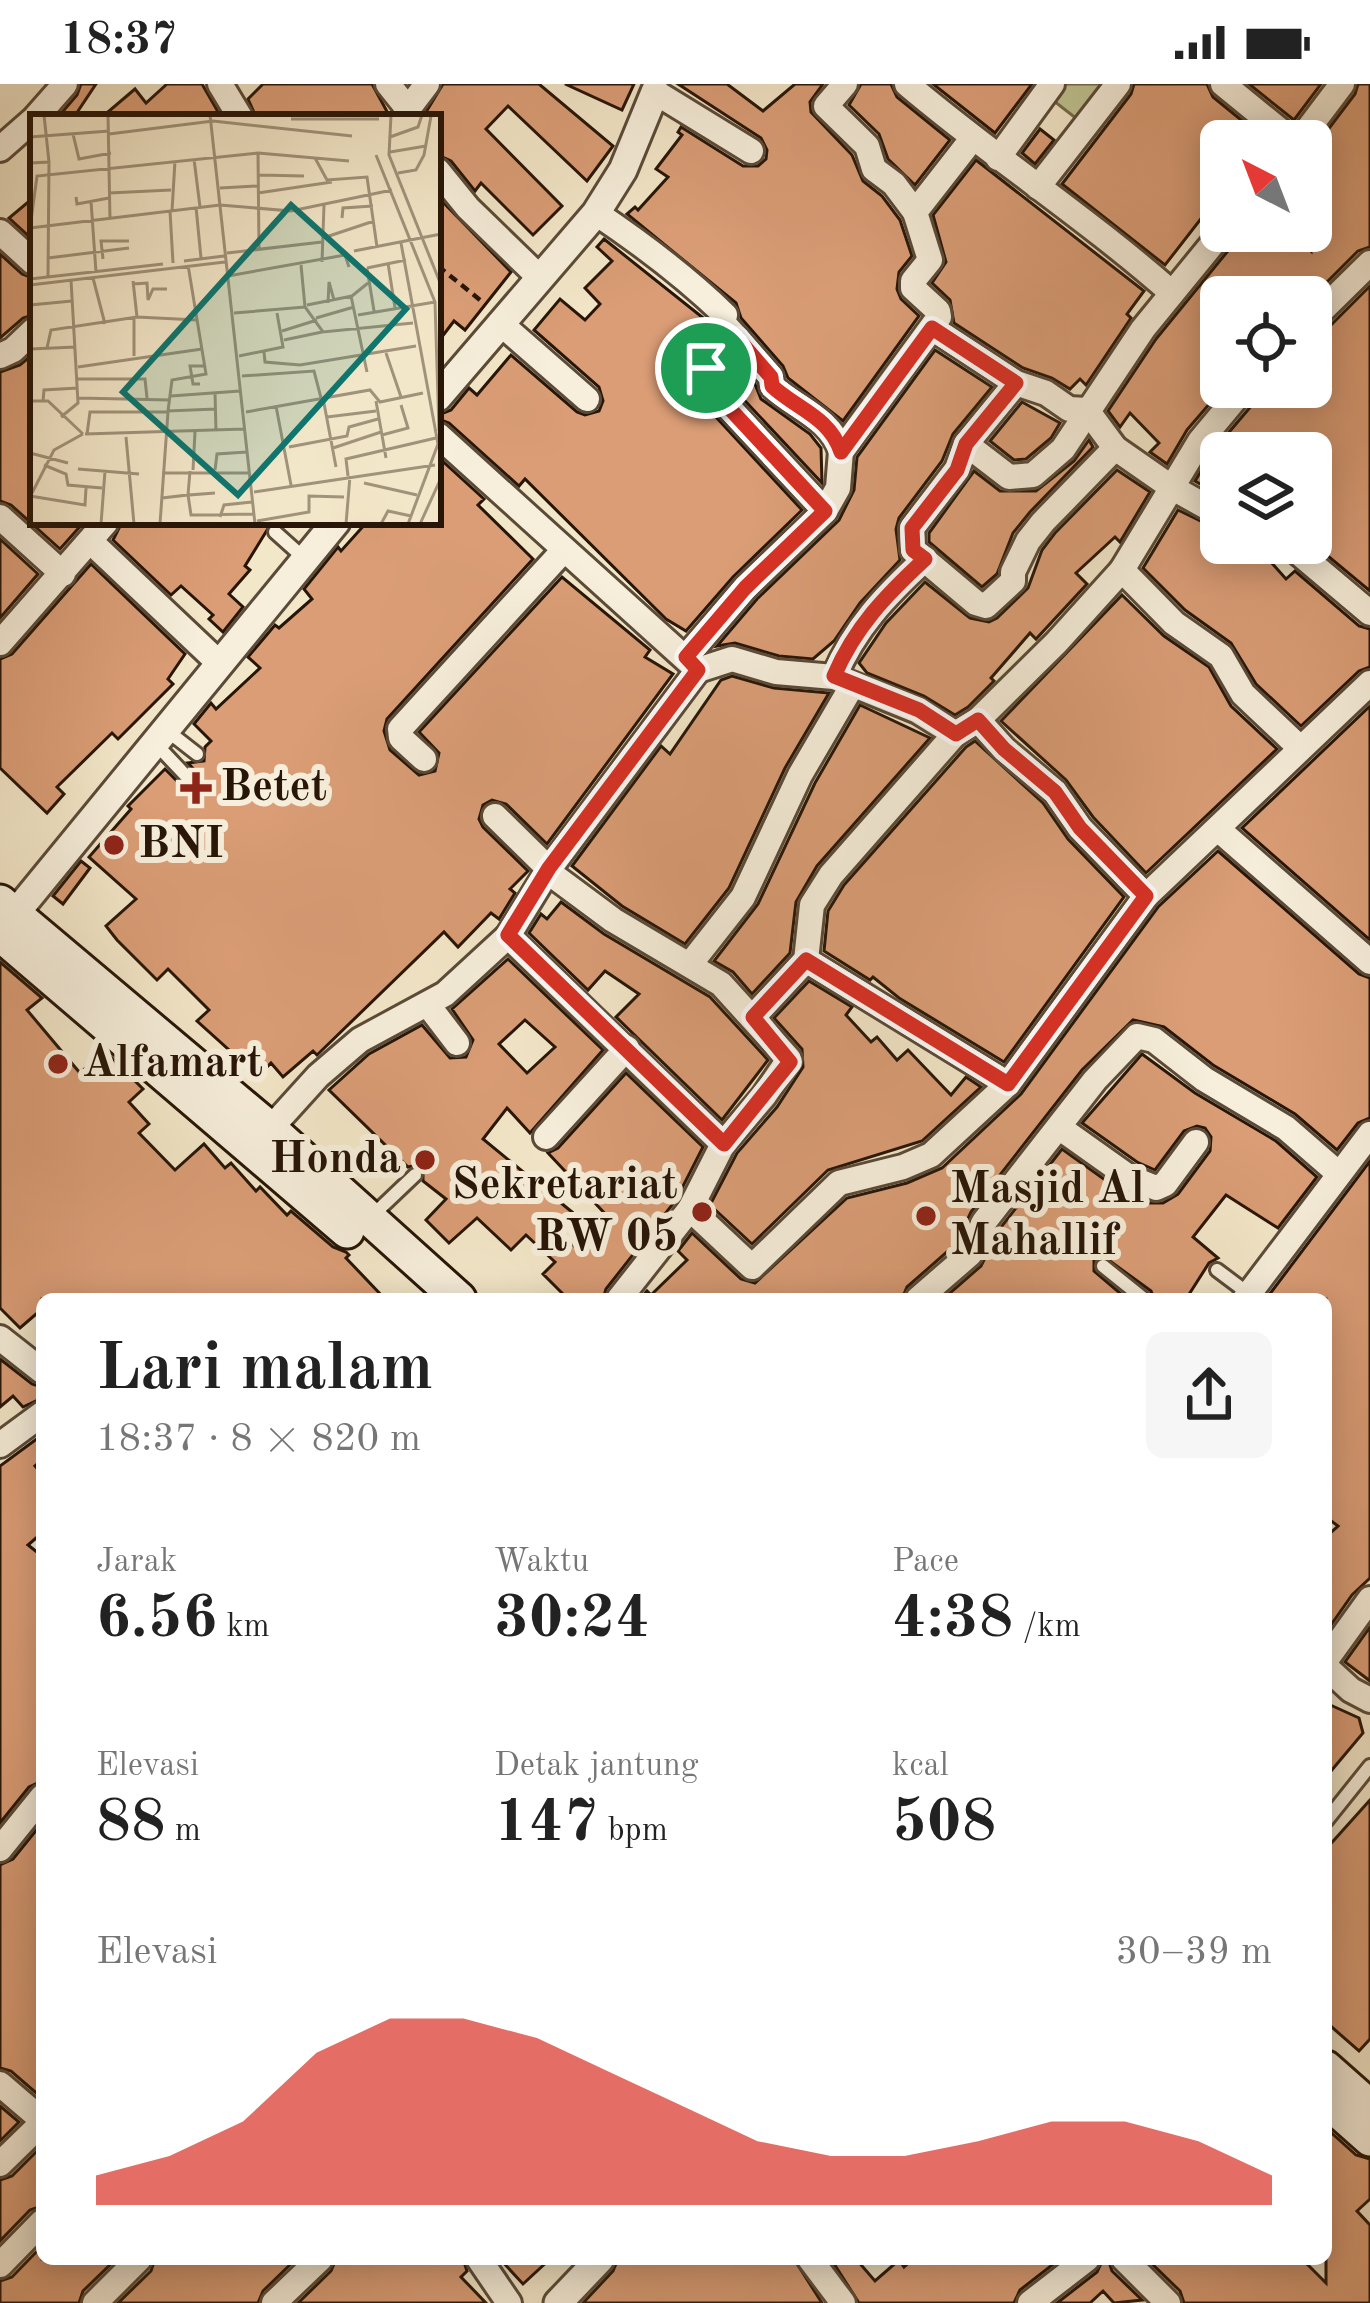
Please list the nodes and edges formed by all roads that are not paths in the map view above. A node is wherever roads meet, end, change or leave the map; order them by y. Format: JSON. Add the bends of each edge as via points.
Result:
{"nodes":[{"id":1,"x":64,"y":84,"type":"edge"},
{"id":2,"x":220,"y":84,"type":"edge"},
{"id":3,"x":388,"y":84,"type":"edge"},
{"id":4,"x":428,"y":84,"type":"edge"},
{"id":5,"x":844,"y":84,"type":"edge"},
{"id":6,"x":907,"y":84,"type":"edge"},
{"id":7,"x":1052,"y":84,"type":"edge"},
{"id":8,"x":1118,"y":84,"type":"edge"},
{"id":9,"x":1223,"y":84,"type":"edge"},
{"id":10,"x":1342,"y":84,"type":"edge"},
{"id":11,"x":655,"y":92,"type":"joint"},
{"id":12,"x":407,"y":113,"type":"edge"},
{"id":13,"x":38,"y":114,"type":"edge"},
{"id":14,"x":238,"y":114,"type":"edge"},
{"id":15,"x":1269,"y":120,"type":"edge"},
{"id":16,"x":1313,"y":120,"type":"edge"},
{"id":17,"x":30,"y":123,"type":"edge"},
{"id":18,"x":972,"y":139,"type":"junction"},
{"id":19,"x":0,"y":149,"type":"edge"},
{"id":20,"x":751,"y":151,"type":"dead end"},
{"id":21,"x":998,"y":158,"type":"junction"},
{"id":22,"x":441,"y":175,"type":"edge"},
{"id":23,"x":1038,"y":187,"type":"junction"},
{"id":24,"x":915,"y":212,"type":"junction"},
{"id":25,"x":596,"y":213,"type":"junction"},
{"id":26,"x":0,"y":232,"type":"edge"},
{"id":27,"x":1205,"y":252,"type":"edge"},
{"id":28,"x":30,"y":259,"type":"edge"},
{"id":29,"x":1370,"y":263,"type":"edge"},
{"id":30,"x":540,"y":278,"type":"junction"},
{"id":31,"x":1172,"y":292,"type":"junction"},
{"id":32,"x":1332,"y":300,"type":"edge"},
{"id":33,"x":495,"y":315,"type":"junction"},
{"id":34,"x":932,"y":328,"type":"junction"},
{"id":35,"x":30,"y":334,"type":"edge"},
{"id":36,"x":737,"y":338,"type":"junction"},
{"id":37,"x":0,"y":356,"type":"edge"},
{"id":38,"x":1016,"y":383,"type":"junction"},
{"id":39,"x":441,"y":393,"type":"edge"},
{"id":40,"x":586,"y":399,"type":"dead end"},
{"id":41,"x":1227,"y":408,"type":"edge"},
{"id":42,"x":1088,"y":410,"type":"junction"},
{"id":43,"x":441,"y":438,"type":"edge"},
{"id":44,"x":966,"y":444,"type":"junction"},
{"id":45,"x":1115,"y":448,"type":"junction"},
{"id":46,"x":841,"y":452,"type":"junction"},
{"id":47,"x":1171,"y":487,"type":"junction"},
{"id":48,"x":1200,"y":503,"type":"edge"},
{"id":49,"x":825,"y":511,"type":"junction"},
{"id":50,"x":0,"y":517,"type":"edge"},
{"id":51,"x":333,"y":525,"type":"edge"},
{"id":52,"x":98,"y":531,"type":"edge"},
{"id":53,"x":275,"y":532,"type":"dead end"},
{"id":54,"x":563,"y":551,"type":"junction"},
{"id":55,"x":305,"y":559,"type":"junction"},
{"id":56,"x":925,"y":559,"type":"junction"},
{"id":57,"x":1312,"y":564,"type":"edge"},
{"id":58,"x":1122,"y":570,"type":"junction"},
{"id":59,"x":63,"y":574,"type":"junction"},
{"id":60,"x":1370,"y":614,"type":"edge"},
{"id":61,"x":0,"y":643,"type":"edge"},
{"id":62,"x":219,"y":663,"type":"junction"},
{"id":63,"x":692,"y":663,"type":"junction"},
{"id":64,"x":843,"y":681,"type":"junction"},
{"id":65,"x":1370,"y":683,"type":"edge"},
{"id":66,"x":978,"y":720,"type":"junction"},
{"id":67,"x":956,"y":734,"type":"junction"},
{"id":68,"x":160,"y":736,"type":"junction"},
{"id":69,"x":1299,"y":746,"type":"junction"},
{"id":70,"x":196,"y":754,"type":"dead end"},
{"id":71,"x":424,"y":759,"type":"dead end"},
{"id":72,"x":188,"y":778,"type":"dead end"},
{"id":73,"x":495,"y":816,"type":"dead end"},
{"id":74,"x":1219,"y":830,"type":"junction"},
{"id":75,"x":548,"y":870,"type":"junction"},
{"id":76,"x":1146,"y":896,"type":"junction"},
{"id":77,"x":4,"y":921,"type":"edge"},
{"id":78,"x":508,"y":935,"type":"junction"},
{"id":79,"x":806,"y":960,"type":"junction"},
{"id":80,"x":1370,"y":962,"type":"edge"},
{"id":81,"x":691,"y":963,"type":"junction"},
{"id":82,"x":428,"y":1005,"type":"junction"},
{"id":83,"x":753,"y":1017,"type":"junction"},
{"id":84,"x":457,"y":1043,"type":"dead end"},
{"id":85,"x":627,"y":1048,"type":"junction"},
{"id":86,"x":1008,"y":1084,"type":"junction"},
{"id":87,"x":1060,"y":1128,"type":"junction"},
{"id":88,"x":1370,"y":1134,"type":"edge"},
{"id":89,"x":546,"y":1136,"type":"dead end"},
{"id":90,"x":261,"y":1137,"type":"junction"},
{"id":91,"x":1196,"y":1142,"type":"dead end"},
{"id":92,"x":724,"y":1144,"type":"junction"},
{"id":93,"x":1343,"y":1168,"type":"junction"},
{"id":94,"x":415,"y":1175,"type":"dead end"},
{"id":95,"x":1370,"y":1178,"type":"edge"},
{"id":96,"x":308,"y":1180,"type":"junction"},
{"id":97,"x":690,"y":1209,"type":"junction"},
{"id":98,"x":368,"y":1220,"type":"junction"},
{"id":99,"x":1103,"y":1266,"type":"dead end"},
{"id":100,"x":1217,"y":1270,"type":"dead end"},
{"id":101,"x":420,"y":1293,"type":"edge"},
{"id":102,"x":452,"y":1293,"type":"edge"},
{"id":103,"x":624,"y":1293,"type":"edge"},
{"id":104,"x":925,"y":1293,"type":"edge"},
{"id":105,"x":1137,"y":1293,"type":"edge"},
{"id":106,"x":1244,"y":1293,"type":"edge"},
{"id":107,"x":1249,"y":1293,"type":"edge"},
{"id":108,"x":0,"y":1338,"type":"edge"},
{"id":109,"x":36,"y":1366,"type":"edge"},
{"id":110,"x":36,"y":1418,"type":"edge"},
{"id":111,"x":0,"y":1445,"type":"edge"},
{"id":112,"x":1370,"y":1599,"type":"edge"},
{"id":113,"x":1332,"y":1655,"type":"edge"},
{"id":114,"x":1332,"y":1670,"type":"edge"},
{"id":115,"x":1370,"y":1700,"type":"edge"},
{"id":116,"x":1370,"y":1766,"type":"edge"},
{"id":117,"x":36,"y":1804,"type":"edge"},
{"id":118,"x":1332,"y":1814,"type":"edge"},
{"id":119,"x":0,"y":1849,"type":"edge"},
{"id":120,"x":1332,"y":2073,"type":"edge"},
{"id":121,"x":0,"y":2084,"type":"edge"},
{"id":122,"x":1368,"y":2102,"type":"edge"},
{"id":123,"x":1332,"y":2105,"type":"edge"},
{"id":124,"x":36,"y":2117,"type":"edge"},
{"id":125,"x":36,"y":2128,"type":"edge"},
{"id":126,"x":1370,"y":2139,"type":"edge"},
{"id":127,"x":0,"y":2164,"type":"edge"},
{"id":128,"x":36,"y":2228,"type":"edge"},
{"id":129,"x":0,"y":2265,"type":"edge"},
{"id":130,"x":133,"y":2265,"type":"edge"},
{"id":131,"x":314,"y":2265,"type":"edge"},
{"id":132,"x":483,"y":2265,"type":"edge"},
{"id":133,"x":594,"y":2265,"type":"edge"},
{"id":134,"x":814,"y":2265,"type":"edge"},
{"id":135,"x":1070,"y":2265,"type":"edge"},
{"id":136,"x":1130,"y":2265,"type":"edge"},
{"id":137,"x":95,"y":2303,"type":"edge"},
{"id":138,"x":274,"y":2303,"type":"edge"},
{"id":139,"x":509,"y":2303,"type":"edge"},
{"id":140,"x":558,"y":2303,"type":"edge"},
{"id":141,"x":843,"y":2303,"type":"edge"},
{"id":142,"x":1030,"y":2303,"type":"edge"},
{"id":143,"x":1168,"y":2303,"type":"edge"}],
"edges":[{"from":1,"to":13,"type":"street"},
{"from":2,"to":14,"type":"street"},
{"from":3,"to":12,"type":"street"},
{"from":4,"to":12,"type":"street"},
{"from":5,"to":24,"type":"street","via":[[826,106]]},
{"from":6,"to":18,"type":"street"},
{"from":7,"to":21,"type":"street"},
{"from":8,"to":23,"type":"street"},
{"from":9,"to":15,"type":"street"},
{"from":10,"to":16,"type":"street"},
{"from":11,"to":20,"type":"street"},
{"from":11,"to":25,"type":"street"},
{"from":17,"to":19,"type":"street"},
{"from":18,"to":21,"type":"street"},
{"from":18,"to":24,"type":"street"},
{"from":21,"to":23,"type":"street"},
{"from":22,"to":30,"type":"street"},
{"from":23,"to":31,"type":"street"},
{"from":24,"to":34,"type":"street","via":[[929,260],[913,288],[939,314]]},
{"from":25,"to":30,"type":"street"},
{"from":25,"to":36,"type":"street","via":[[696,286]]},
{"from":26,"to":28,"type":"street"},
{"from":27,"to":31,"type":"street"},
{"from":29,"to":32,"type":"street"},
{"from":30,"to":33,"type":"street"},
{"from":31,"to":42,"type":"street"},
{"from":33,"to":39,"type":"street"},
{"from":33,"to":40,"type":"street"},
{"from":34,"to":38,"type":"street"},
{"from":34,"to":46,"type":"street"},
{"from":35,"to":37,"type":"street"},
{"from":36,"to":46,"type":"street","via":[[772,386],[812,412]]},
{"from":36,"to":49,"type":"street","via":[[705,373]]},
{"from":38,"to":42,"type":"street"},
{"from":38,"to":44,"type":"street"},
{"from":41,"to":47,"type":"street"},
{"from":42,"to":44,"type":"street","via":[[1063,449],[1033,475],[1004,475]]},
{"from":42,"to":45,"type":"street"},
{"from":43,"to":54,"type":"street"},
{"from":44,"to":56,"type":"street","via":[[957,470],[912,528],[913,550]]},
{"from":45,"to":47,"type":"street"},
{"from":45,"to":56,"type":"street","via":[[1043,522],[1013,581],[986,606]]},
{"from":46,"to":49,"type":"street","via":[[838,488]]},
{"from":47,"to":48,"type":"street"},
{"from":47,"to":58,"type":"street"},
{"from":49,"to":63,"type":"street","via":[[745,588]]},
{"from":50,"to":59,"type":"street"},
{"from":51,"to":55,"type":"street"},
{"from":52,"to":59,"type":"street"},
{"from":52,"to":62,"type":"street"},
{"from":53,"to":55,"type":"lane"},
{"from":54,"to":63,"type":"street"},
{"from":54,"to":71,"type":"street","via":[[400,729]]},
{"from":55,"to":62,"type":"street"},
{"from":56,"to":64,"type":"street","via":[[852,637]]},
{"from":57,"to":60,"type":"street"},
{"from":58,"to":66,"type":"street"},
{"from":58,"to":69,"type":"street","via":[[1221,656],[1243,694]]},
{"from":59,"to":61,"type":"street"},
{"from":62,"to":68,"type":"street"},
{"from":63,"to":64,"type":"street","via":[[732,659]]},
{"from":63,"to":75,"type":"street"},
{"from":64,"to":67,"type":"street","via":[[919,710]]},
{"from":64,"to":81,"type":"street","via":[[742,897]]},
{"from":65,"to":69,"type":"street"},
{"from":66,"to":67,"type":"street"},
{"from":66,"to":76,"type":"street"},
{"from":67,"to":79,"type":"street","via":[[831,874],[812,905]]},
{"from":68,"to":70,"type":"lane"},
{"from":68,"to":72,"type":"lane"},
{"from":68,"to":77,"type":"street"},
{"from":69,"to":74,"type":"street"},
{"from":73,"to":75,"type":"street"},
{"from":74,"to":76,"type":"street"},
{"from":74,"to":80,"type":"street"},
{"from":75,"to":78,"type":"street"},
{"from":75,"to":81,"type":"street","via":[[613,920]]},
{"from":76,"to":86,"type":"street"},
{"from":77,"to":90,"type":"main road"},
{"from":78,"to":82,"type":"street"},
{"from":78,"to":85,"type":"street"},
{"from":79,"to":83,"type":"street"},
{"from":79,"to":86,"type":"street"},
{"from":81,"to":83,"type":"street"},
{"from":82,"to":84,"type":"street"},
{"from":82,"to":90,"type":"street","via":[[360,1040]]},
{"from":83,"to":92,"type":"street","via":[[790,1062]]},
{"from":85,"to":89,"type":"street"},
{"from":85,"to":92,"type":"street"},
{"from":86,"to":97,"type":"street","via":[[931,1155],[838,1183],[755,1266]]},
{"from":87,"to":91,"type":"street","via":[[1156,1188]]},
{"from":87,"to":93,"type":"street","via":[[1137,1036]]},
{"from":87,"to":104,"type":"street","via":[[984,1222],[970,1254]]},
{"from":88,"to":93,"type":"street"},
{"from":90,"to":96,"type":"main road"},
{"from":92,"to":97,"type":"street"},
{"from":93,"to":95,"type":"street"},
{"from":93,"to":107,"type":"street"},
{"from":94,"to":98,"type":"lane"},
{"from":96,"to":98,"type":"main road"},
{"from":96,"to":101,"type":"main road"},
{"from":97,"to":103,"type":"street"},
{"from":98,"to":102,"type":"main road"},
{"from":99,"to":105,"type":"lane"},
{"from":100,"to":106,"type":"lane"},
{"from":108,"to":109,"type":"street"},
{"from":110,"to":111,"type":"street"},
{"from":112,"to":113,"type":"street"},
{"from":114,"to":115,"type":"street"},
{"from":116,"to":118,"type":"lane"},
{"from":117,"to":119,"type":"street"},
{"from":120,"to":122,"type":"main road"},
{"from":121,"to":124,"type":"street"},
{"from":123,"to":126,"type":"main road"},
{"from":125,"to":127,"type":"street"},
{"from":128,"to":129,"type":"street"},
{"from":130,"to":137,"type":"street"},
{"from":131,"to":138,"type":"street"},
{"from":132,"to":139,"type":"street"},
{"from":133,"to":140,"type":"street"},
{"from":134,"to":141,"type":"street"},
{"from":135,"to":142,"type":"street"},
{"from":136,"to":143,"type":"street"}]}
